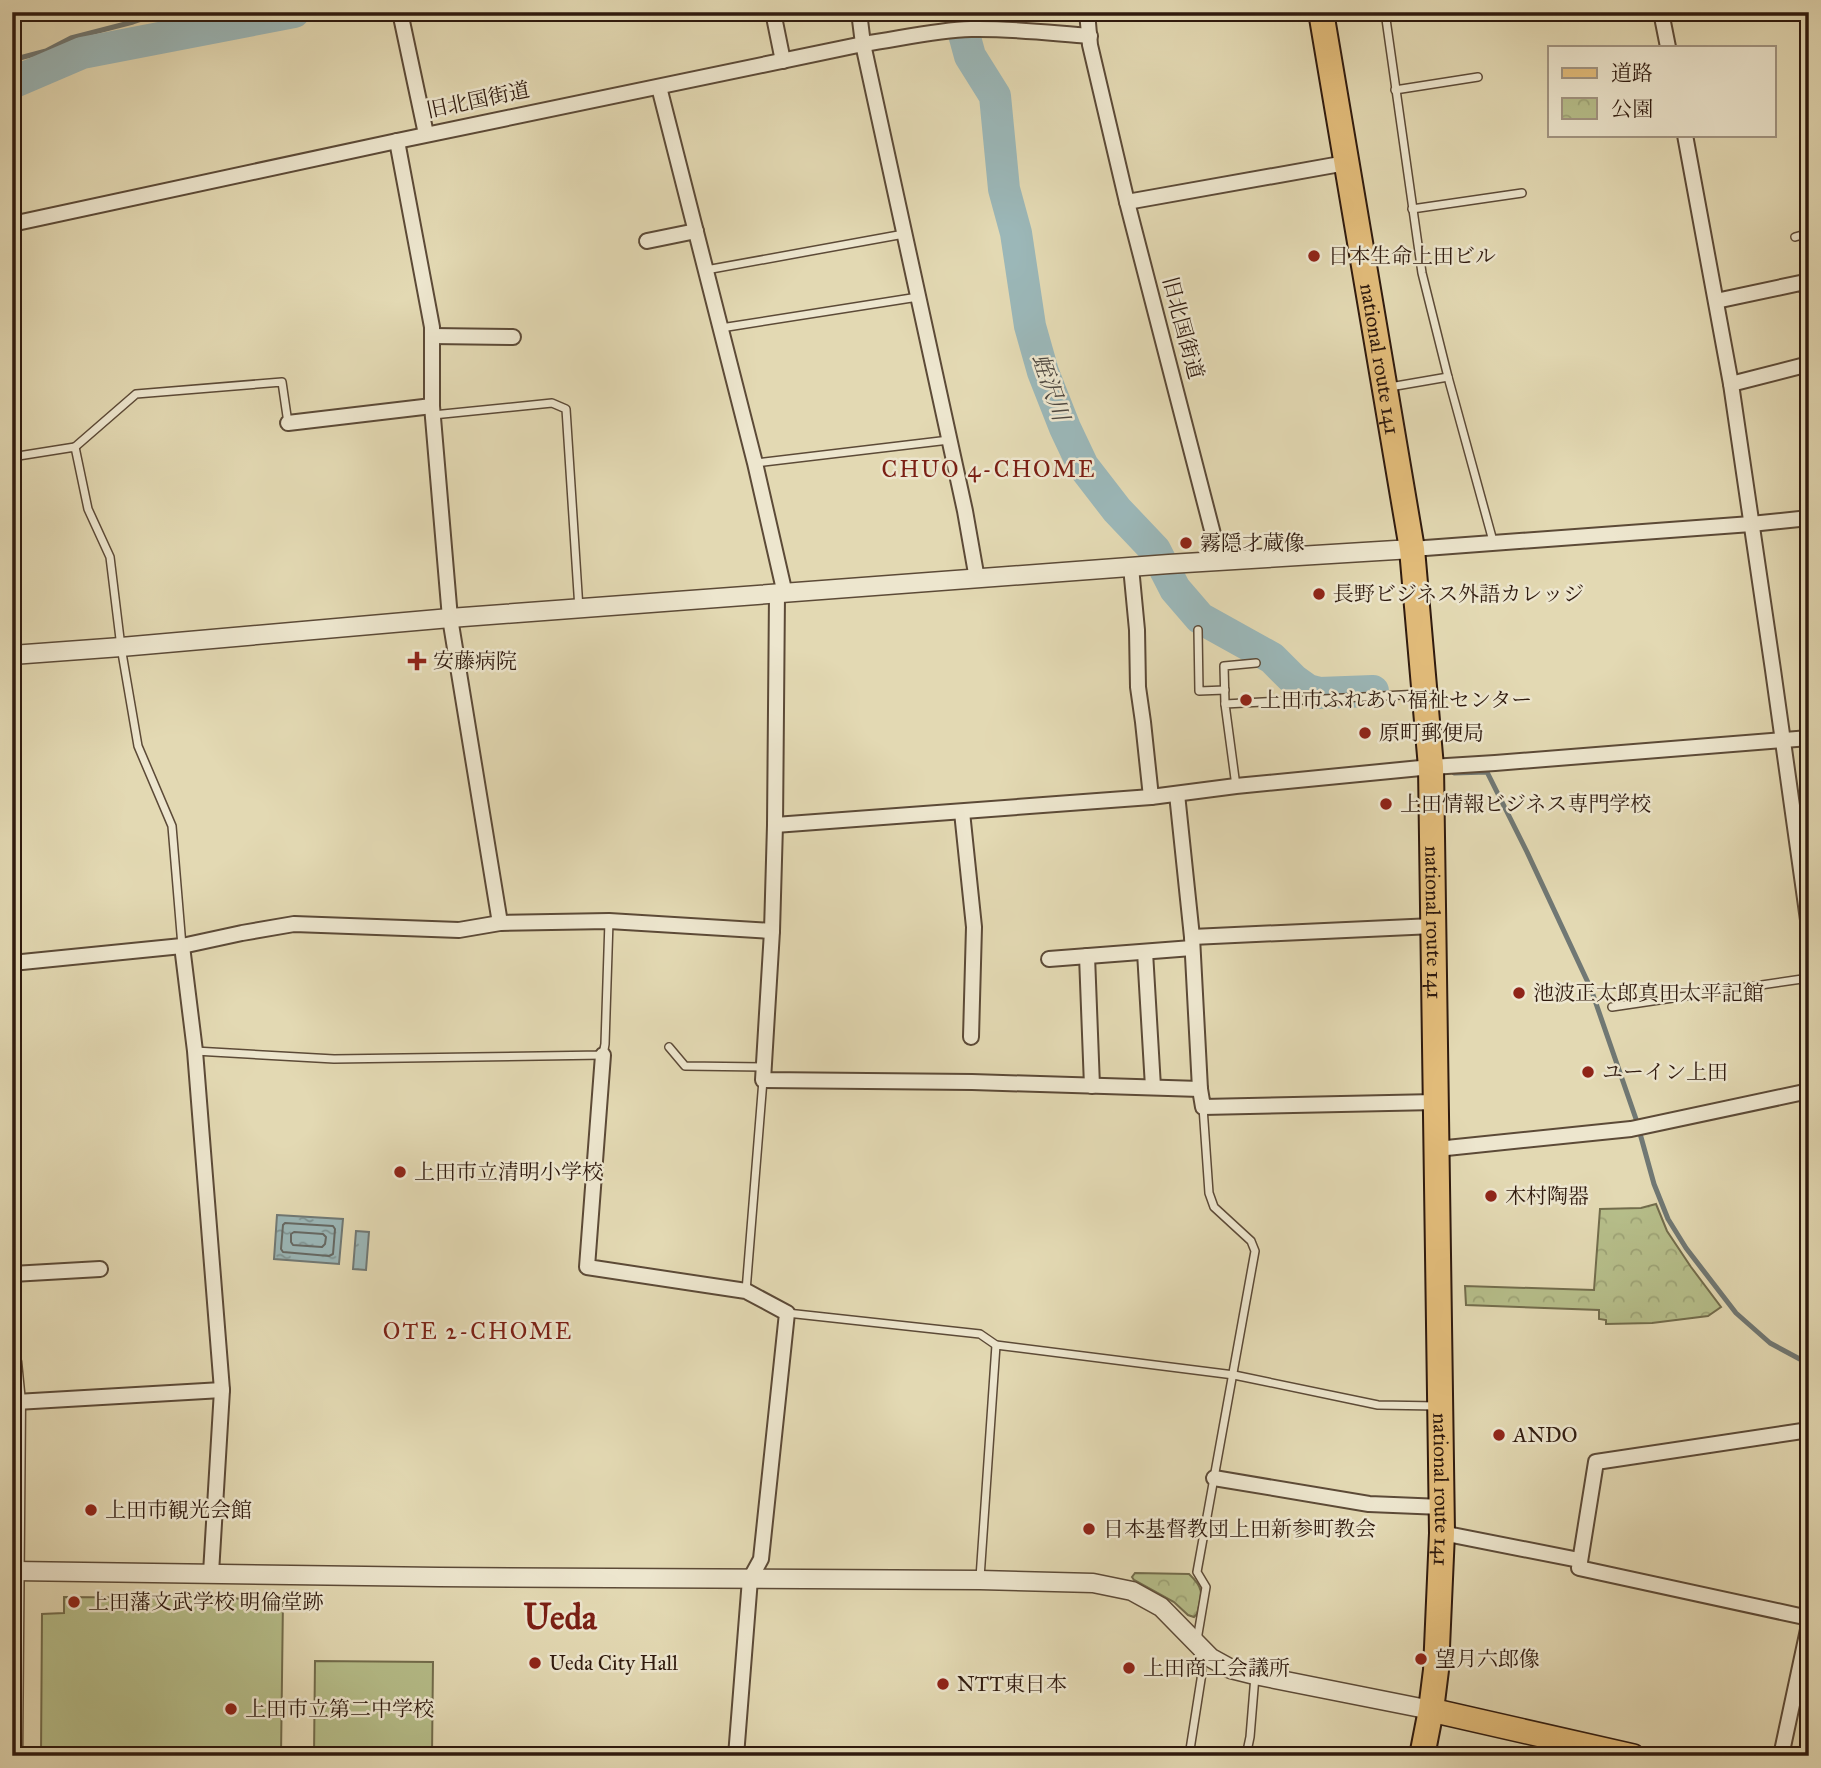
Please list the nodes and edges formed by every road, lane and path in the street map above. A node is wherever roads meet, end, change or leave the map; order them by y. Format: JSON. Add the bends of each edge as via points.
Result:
{"nodes":[{"id":1,"x":400,"y":12,"type":"edge"},
{"id":2,"x":773,"y":12,"type":"edge"},
{"id":3,"x":859,"y":12,"type":"edge"},
{"id":4,"x":1087,"y":12,"type":"edge"},
{"id":5,"x":1321,"y":12,"type":"edge"},
{"id":6,"x":1385,"y":12,"type":"edge"},
{"id":7,"x":1661,"y":12,"type":"edge"},
{"id":8,"x":1090,"y":36,"type":"junction"},
{"id":9,"x":863,"y":44,"type":"junction"},
{"id":10,"x":1668,"y":46,"type":"edge"},
{"id":11,"x":783,"y":61,"type":"junction"},
{"id":12,"x":1478,"y":77,"type":"dead end"},
{"id":13,"x":659,"y":87,"type":"junction"},
{"id":14,"x":1395,"y":90,"type":"junction"},
{"id":15,"x":426,"y":134,"type":"junction"},
{"id":16,"x":1685,"y":136,"type":"edge"},
{"id":17,"x":397,"y":141,"type":"junction"},
{"id":18,"x":1346,"y":163,"type":"junction"},
{"id":19,"x":1522,"y":193,"type":"dead end"},
{"id":20,"x":1127,"y":202,"type":"junction"},
{"id":21,"x":1412,"y":209,"type":"junction"},
{"id":22,"x":12,"y":223,"type":"edge"},
{"id":23,"x":696,"y":231,"type":"junction"},
{"id":24,"x":1809,"y":233,"type":"edge"},
{"id":25,"x":904,"y":234,"type":"junction"},
{"id":26,"x":1795,"y":237,"type":"dead end"},
{"id":27,"x":647,"y":241,"type":"dead end"},
{"id":28,"x":706,"y":270,"type":"junction"},
{"id":29,"x":1809,"y":295,"type":"edge"},
{"id":30,"x":918,"y":297,"type":"junction"},
{"id":31,"x":1716,"y":301,"type":"junction"},
{"id":32,"x":720,"y":328,"type":"junction"},
{"id":33,"x":432,"y":336,"type":"junction"},
{"id":34,"x":513,"y":337,"type":"dead end"},
{"id":35,"x":1809,"y":364,"type":"edge"},
{"id":36,"x":1448,"y":377,"type":"junction"},
{"id":37,"x":1731,"y":384,"type":"junction"},
{"id":38,"x":1385,"y":387,"type":"junction"},
{"id":39,"x":433,"y":411,"type":"junction"},
{"id":40,"x":288,"y":423,"type":"joint"},
{"id":41,"x":950,"y":440,"type":"junction"},
{"id":42,"x":75,"y":447,"type":"junction"},
{"id":43,"x":12,"y":457,"type":"edge"},
{"id":44,"x":755,"y":463,"type":"junction"},
{"id":45,"x":1809,"y":518,"type":"edge"},
{"id":46,"x":1751,"y":524,"type":"junction"},
{"id":47,"x":1493,"y":541,"type":"junction"},
{"id":48,"x":1412,"y":549,"type":"junction"},
{"id":49,"x":1220,"y":561,"type":"junction"},
{"id":50,"x":1131,"y":567,"type":"junction"},
{"id":51,"x":977,"y":579,"type":"junction"},
{"id":52,"x":781,"y":594,"type":"junction"},
{"id":53,"x":579,"y":609,"type":"junction"},
{"id":54,"x":450,"y":618,"type":"junction"},
{"id":55,"x":1198,"y":630,"type":"dead end"},
{"id":56,"x":121,"y":647,"type":"junction"},
{"id":57,"x":12,"y":655,"type":"edge"},
{"id":58,"x":1256,"y":663,"type":"dead end"},
{"id":59,"x":1225,"y":690,"type":"junction"},
{"id":60,"x":1425,"y":694,"type":"junction"},
{"id":61,"x":1225,"y":704,"type":"junction"},
{"id":62,"x":1809,"y":738,"type":"edge"},
{"id":63,"x":1783,"y":740,"type":"junction"},
{"id":64,"x":1442,"y":766,"type":"junction"},
{"id":65,"x":1236,"y":786,"type":"junction"},
{"id":66,"x":1177,"y":794,"type":"junction"},
{"id":67,"x":1151,"y":797,"type":"junction"},
{"id":68,"x":962,"y":811,"type":"junction"},
{"id":69,"x":775,"y":825,"type":"junction"},
{"id":70,"x":609,"y":921,"type":"junction"},
{"id":71,"x":500,"y":923,"type":"junction"},
{"id":72,"x":1433,"y":926,"type":"junction"},
{"id":73,"x":1809,"y":928,"type":"edge"},
{"id":74,"x":772,"y":931,"type":"junction"},
{"id":75,"x":1192,"y":943,"type":"junction"},
{"id":76,"x":183,"y":946,"type":"junction"},
{"id":77,"x":1145,"y":952,"type":"junction"},
{"id":78,"x":1087,"y":956,"type":"junction"},
{"id":79,"x":1049,"y":959,"type":"dead end"},
{"id":80,"x":12,"y":962,"type":"edge"},
{"id":81,"x":1809,"y":978,"type":"edge"},
{"id":82,"x":1612,"y":1007,"type":"dead end"},
{"id":83,"x":971,"y":1037,"type":"dead end"},
{"id":84,"x":669,"y":1047,"type":"dead end"},
{"id":85,"x":195,"y":1051,"type":"junction"},
{"id":86,"x":603,"y":1055,"type":"junction"},
{"id":87,"x":763,"y":1074,"type":"junction"},
{"id":88,"x":1092,"y":1086,"type":"junction"},
{"id":89,"x":1153,"y":1087,"type":"junction"},
{"id":90,"x":1200,"y":1089,"type":"junction"},
{"id":91,"x":1809,"y":1091,"type":"edge"},
{"id":92,"x":1436,"y":1102,"type":"junction"},
{"id":93,"x":1203,"y":1107,"type":"junction"},
{"id":94,"x":1437,"y":1149,"type":"junction"},
{"id":95,"x":100,"y":1269,"type":"dead end"},
{"id":96,"x":12,"y":1274,"type":"edge"},
{"id":97,"x":746,"y":1291,"type":"junction"},
{"id":98,"x":787,"y":1313,"type":"junction"},
{"id":99,"x":996,"y":1345,"type":"junction"},
{"id":100,"x":12,"y":1362,"type":"edge"},
{"id":101,"x":1234,"y":1375,"type":"junction"},
{"id":102,"x":222,"y":1390,"type":"junction"},
{"id":103,"x":16,"y":1402,"type":"junction"},
{"id":104,"x":1441,"y":1406,"type":"junction"},
{"id":105,"x":1809,"y":1430,"type":"edge"},
{"id":106,"x":1214,"y":1478,"type":"junction"},
{"id":107,"x":1442,"y":1507,"type":"junction"},
{"id":108,"x":1443,"y":1533,"type":"junction"},
{"id":109,"x":1579,"y":1560,"type":"junction"},
{"id":110,"x":15,"y":1570,"type":"junction"},
{"id":111,"x":211,"y":1573,"type":"junction"},
{"id":112,"x":750,"y":1579,"type":"junction"},
{"id":113,"x":980,"y":1580,"type":"junction"},
{"id":114,"x":1809,"y":1618,"type":"edge"},
{"id":115,"x":1809,"y":1625,"type":"edge"},
{"id":116,"x":1196,"y":1643,"type":"junction"},
{"id":117,"x":1255,"y":1675,"type":"junction"},
{"id":118,"x":1431,"y":1710,"type":"junction"},
{"id":119,"x":13,"y":1756,"type":"edge"},
{"id":120,"x":736,"y":1756,"type":"edge"},
{"id":121,"x":1189,"y":1756,"type":"edge"},
{"id":122,"x":1246,"y":1756,"type":"edge"},
{"id":123,"x":1422,"y":1756,"type":"edge"},
{"id":124,"x":1633,"y":1756,"type":"edge"},
{"id":125,"x":1781,"y":1756,"type":"edge"}],
"edges":[{"from":1,"to":15,"type":"street"},
{"from":2,"to":11,"type":"street"},
{"from":3,"to":9,"type":"street"},
{"from":4,"to":8,"type":"street"},
{"from":5,"to":18,"type":"highway","name":"national route 141"},
{"from":6,"to":14,"type":"lane"},
{"from":7,"to":10,"type":"street"},
{"from":8,"to":9,"type":"street","name":"旧北国街道","via":[[963,29]]},
{"from":8,"to":20,"type":"street","name":"旧北国街道"},
{"from":9,"to":11,"type":"street","name":"旧北国街道"},
{"from":9,"to":25,"type":"street"},
{"from":11,"to":13,"type":"street","name":"旧北国街道"},
{"from":12,"to":14,"type":"lane"},
{"from":13,"to":15,"type":"street","name":"旧北国街道"},
{"from":13,"to":23,"type":"street"},
{"from":14,"to":21,"type":"lane"},
{"from":15,"to":17,"type":"street","name":"旧北国街道"},
{"from":16,"to":31,"type":"street"},
{"from":17,"to":22,"type":"street","name":"旧北国街道"},
{"from":17,"to":33,"type":"street"},
{"from":18,"to":20,"type":"street"},
{"from":18,"to":38,"type":"highway","name":"national route 141"},
{"from":19,"to":21,"type":"lane"},
{"from":20,"to":49,"type":"street","name":"旧北国街道"},
{"from":21,"to":36,"type":"lane"},
{"from":23,"to":27,"type":"street"},
{"from":23,"to":28,"type":"street"},
{"from":24,"to":26,"type":"lane"},
{"from":25,"to":28,"type":"lane"},
{"from":25,"to":30,"type":"street"},
{"from":28,"to":32,"type":"street"},
{"from":29,"to":31,"type":"street","via":[[1805,282]]},
{"from":30,"to":32,"type":"lane"},
{"from":30,"to":41,"type":"street"},
{"from":31,"to":37,"type":"street"},
{"from":32,"to":44,"type":"street"},
{"from":33,"to":34,"type":"street"},
{"from":33,"to":39,"type":"street"},
{"from":35,"to":37,"type":"street"},
{"from":36,"to":38,"type":"lane"},
{"from":36,"to":47,"type":"lane"},
{"from":37,"to":46,"type":"street"},
{"from":38,"to":48,"type":"highway","name":"national route 141"},
{"from":39,"to":40,"type":"street"},
{"from":39,"to":53,"type":"lane","via":[[552,403],[566,409]]},
{"from":39,"to":54,"type":"street"},
{"from":40,"to":42,"type":"lane","via":[[282,382],[136,394]]},
{"from":41,"to":44,"type":"lane"},
{"from":41,"to":51,"type":"street"},
{"from":42,"to":43,"type":"lane"},
{"from":42,"to":56,"type":"lane","via":[[88,509],[110,557]]},
{"from":44,"to":52,"type":"street"},
{"from":45,"to":46,"type":"street"},
{"from":46,"to":47,"type":"street"},
{"from":46,"to":63,"type":"street"},
{"from":47,"to":48,"type":"street"},
{"from":48,"to":49,"type":"street"},
{"from":48,"to":60,"type":"highway","name":"national route 141"},
{"from":49,"to":50,"type":"street"},
{"from":50,"to":51,"type":"street"},
{"from":50,"to":67,"type":"street"},
{"from":51,"to":52,"type":"street"},
{"from":52,"to":53,"type":"street"},
{"from":52,"to":69,"type":"street"},
{"from":53,"to":54,"type":"street"},
{"from":54,"to":56,"type":"street"},
{"from":54,"to":71,"type":"street"},
{"from":55,"to":59,"type":"lane","via":[[1199,691]]},
{"from":56,"to":57,"type":"street"},
{"from":56,"to":76,"type":"lane","via":[[138,747],[172,826]]},
{"from":58,"to":59,"type":"lane","via":[[1224,666]]},
{"from":59,"to":61,"type":"lane"},
{"from":60,"to":61,"type":"lane"},
{"from":60,"to":64,"type":"highway","name":"national route 141"},
{"from":61,"to":65,"type":"lane"},
{"from":62,"to":63,"type":"street"},
{"from":63,"to":64,"type":"street"},
{"from":63,"to":73,"type":"street"},
{"from":64,"to":65,"type":"street"},
{"from":64,"to":72,"type":"highway","name":"national route 141"},
{"from":65,"to":66,"type":"street"},
{"from":66,"to":67,"type":"street"},
{"from":66,"to":75,"type":"street"},
{"from":67,"to":68,"type":"street"},
{"from":68,"to":69,"type":"street"},
{"from":68,"to":83,"type":"street","via":[[974,927]]},
{"from":69,"to":74,"type":"street"},
{"from":70,"to":71,"type":"street"},
{"from":70,"to":74,"type":"street"},
{"from":70,"to":86,"type":"lane"},
{"from":71,"to":76,"type":"street","via":[[459,930],[294,924]]},
{"from":72,"to":75,"type":"street"},
{"from":72,"to":92,"type":"highway","name":"national route 141"},
{"from":74,"to":87,"type":"street"},
{"from":75,"to":77,"type":"street"},
{"from":75,"to":90,"type":"street"},
{"from":76,"to":80,"type":"street"},
{"from":76,"to":85,"type":"street"},
{"from":77,"to":78,"type":"street"},
{"from":77,"to":89,"type":"street"},
{"from":78,"to":79,"type":"street"},
{"from":78,"to":88,"type":"street"},
{"from":81,"to":82,"type":"lane"},
{"from":84,"to":87,"type":"lane","via":[[685,1066]]},
{"from":85,"to":86,"type":"lane","via":[[334,1059]]},
{"from":85,"to":102,"type":"street"},
{"from":86,"to":97,"type":"street","via":[[587,1267]]},
{"from":87,"to":88,"type":"street"},
{"from":87,"to":97,"type":"lane"},
{"from":88,"to":89,"type":"street"},
{"from":89,"to":90,"type":"street"},
{"from":90,"to":93,"type":"street"},
{"from":91,"to":94,"type":"street","via":[[1631,1129]]},
{"from":92,"to":93,"type":"street"},
{"from":92,"to":94,"type":"highway","name":"national route 141"},
{"from":93,"to":101,"type":"lane","via":[[1209,1194],[1214,1207],[1251,1241],[1255,1251]]},
{"from":94,"to":104,"type":"highway","name":"national route 141"},
{"from":95,"to":96,"type":"street"},
{"from":97,"to":98,"type":"street"},
{"from":98,"to":99,"type":"lane","via":[[980,1335]]},
{"from":98,"to":112,"type":"street","via":[[761,1559]]},
{"from":99,"to":101,"type":"lane"},
{"from":99,"to":113,"type":"lane"},
{"from":100,"to":103,"type":"street"},
{"from":101,"to":104,"type":"lane","via":[[1378,1405]]},
{"from":101,"to":106,"type":"lane"},
{"from":102,"to":103,"type":"street"},
{"from":102,"to":111,"type":"street"},
{"from":103,"to":110,"type":"street"},
{"from":104,"to":107,"type":"highway","name":"national route 141"},
{"from":105,"to":109,"type":"street","via":[[1596,1462]]},
{"from":106,"to":107,"type":"street","via":[[1369,1504]]},
{"from":106,"to":116,"type":"lane","via":[[1198,1573],[1206,1587]]},
{"from":107,"to":108,"type":"highway","name":"national route 141"},
{"from":108,"to":109,"type":"street"},
{"from":108,"to":118,"type":"highway","name":"national route 141"},
{"from":109,"to":114,"type":"street","via":[[1579,1568]]},
{"from":110,"to":111,"type":"street"},
{"from":110,"to":119,"type":"street"},
{"from":111,"to":112,"type":"street"},
{"from":112,"to":113,"type":"street"},
{"from":112,"to":120,"type":"street"},
{"from":113,"to":116,"type":"street","via":[[1093,1583],[1132,1591],[1161,1607]]},
{"from":115,"to":125,"type":"street"},
{"from":116,"to":117,"type":"street","via":[[1231,1669]]},
{"from":116,"to":121,"type":"lane","via":[[1202,1673]]},
{"from":117,"to":118,"type":"street"},
{"from":117,"to":122,"type":"lane"},
{"from":118,"to":123,"type":"highway","name":"national route 141"},
{"from":118,"to":124,"type":"main road"}]}
